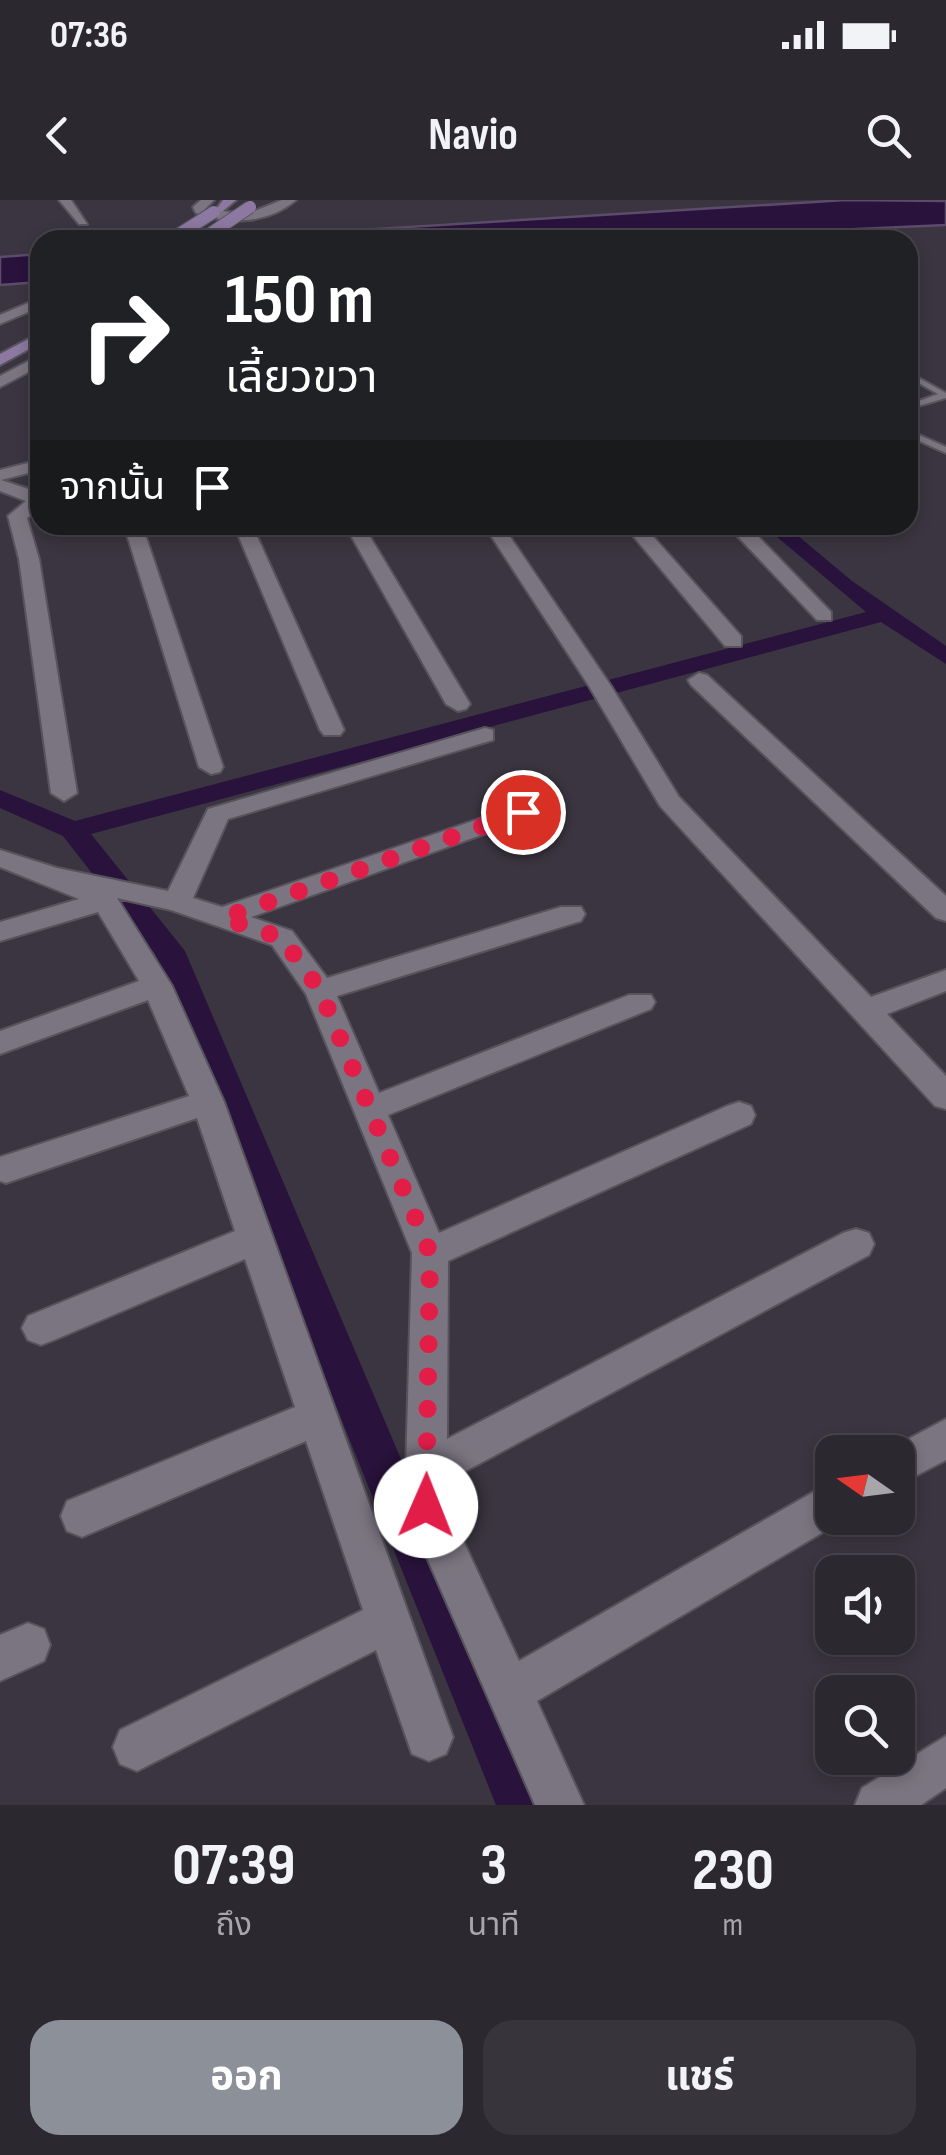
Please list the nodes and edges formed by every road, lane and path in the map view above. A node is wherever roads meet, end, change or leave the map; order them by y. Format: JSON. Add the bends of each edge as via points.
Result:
{"nodes":[{"id":1,"x":65,"y":200,"type":"edge"},
{"id":2,"x":290,"y":200,"type":"edge"},
{"id":3,"x":219,"y":203,"type":"edge"},
{"id":4,"x":255,"y":203,"type":"edge"},
{"id":5,"x":54,"y":217,"type":"dead end"},
{"id":6,"x":183,"y":230,"type":"edge"},
{"id":7,"x":216,"y":230,"type":"edge"},
{"id":8,"x":30,"y":315,"type":"edge"},
{"id":9,"x":0,"y":320,"type":"edge"},
{"id":10,"x":30,"y":320,"type":"edge"},
{"id":11,"x":0,"y":340,"type":"edge"},
{"id":12,"x":30,"y":344,"type":"edge"},
{"id":13,"x":0,"y":360,"type":"edge"},
{"id":14,"x":30,"y":366,"type":"edge"},
{"id":15,"x":918,"y":380,"type":"edge"},
{"id":16,"x":0,"y":382,"type":"edge"},
{"id":17,"x":945,"y":396,"type":"edge"},
{"id":18,"x":918,"y":403,"type":"edge"},
{"id":19,"x":918,"y":438,"type":"edge"},
{"id":20,"x":946,"y":450,"type":"edge"},
{"id":21,"x":30,"y":469,"type":"edge"},
{"id":22,"x":0,"y":480,"type":"edge"},
{"id":23,"x":30,"y":491,"type":"edge"},
{"id":24,"x":30,"y":503,"type":"edge"},
{"id":25,"x":137,"y":535,"type":"edge"},
{"id":26,"x":246,"y":535,"type":"edge"},
{"id":27,"x":360,"y":535,"type":"edge"},
{"id":28,"x":500,"y":535,"type":"edge"},
{"id":29,"x":642,"y":535,"type":"edge"},
{"id":30,"x":746,"y":535,"type":"edge"},
{"id":31,"x":824,"y":616,"type":"dead end"},
{"id":32,"x":733,"y":642,"type":"dead end"},
{"id":33,"x":699,"y":680,"type":"dead end"},
{"id":34,"x":458,"y":704,"type":"dead end"},
{"id":35,"x":332,"y":730,"type":"dead end"},
{"id":36,"x":485,"y":735,"type":"dead end"},
{"id":37,"x":212,"y":767,"type":"dead end"},
{"id":38,"x":64,"y":793,"type":"dead end"},
{"id":39,"x":523,"y":812,"type":"dead end"},
{"id":40,"x":0,"y":858,"type":"edge"},
{"id":41,"x":52,"y":876,"type":"junction"},
{"id":42,"x":104,"y":902,"type":"junction"},
{"id":43,"x":177,"y":902,"type":"junction"},
{"id":44,"x":946,"y":912,"type":"edge"},
{"id":45,"x":571,"y":914,"type":"dead end"},
{"id":46,"x":223,"y":918,"type":"junction"},
{"id":47,"x":0,"y":932,"type":"edge"},
{"id":48,"x":946,"y":980,"type":"edge"},
{"id":49,"x":157,"y":986,"type":"junction"},
{"id":50,"x":320,"y":990,"type":"junction"},
{"id":51,"x":640,"y":1002,"type":"dead end"},
{"id":52,"x":863,"y":1012,"type":"junction"},
{"id":53,"x":0,"y":1043,"type":"edge"},
{"id":54,"x":946,"y":1096,"type":"edge"},
{"id":55,"x":208,"y":1102,"type":"junction"},
{"id":56,"x":372,"y":1108,"type":"junction"},
{"id":57,"x":739,"y":1116,"type":"dead end"},
{"id":58,"x":6,"y":1169,"type":"dead end"},
{"id":59,"x":256,"y":1238,"type":"junction"},
{"id":60,"x":856,"y":1244,"type":"dead end"},
{"id":61,"x":430,"y":1253,"type":"junction"},
{"id":62,"x":42,"y":1328,"type":"dead end"},
{"id":63,"x":319,"y":1416,"type":"junction"},
{"id":64,"x":946,"y":1438,"type":"edge"},
{"id":65,"x":915,"y":1456,"type":"edge"},
{"id":66,"x":426,"y":1471,"type":"junction"},
{"id":67,"x":815,"y":1514,"type":"edge"},
{"id":68,"x":82,"y":1516,"type":"dead end"},
{"id":69,"x":386,"y":1622,"type":"junction"},
{"id":70,"x":509,"y":1692,"type":"junction"},
{"id":71,"x":429,"y":1737,"type":"dead end"},
{"id":72,"x":137,"y":1747,"type":"dead end"},
{"id":73,"x":946,"y":1760,"type":"edge"},
{"id":74,"x":560,"y":1805,"type":"edge"},
{"id":75,"x":880,"y":1805,"type":"edge"}],
"edges":[{"from":1,"to":5,"type":"street","via":[[79,216]]},
{"from":2,"to":3,"type":"street","via":[[269,213],[230,218],[198,207]]},
{"from":3,"to":6,"type":"main road","bridge":true},
{"from":4,"to":7,"type":"main road","bridge":true},
{"from":8,"to":9,"type":"street"},
{"from":10,"to":11,"type":"main road"},
{"from":12,"to":13,"type":"main road"},
{"from":14,"to":16,"type":"street"},
{"from":15,"to":17,"type":"lane"},
{"from":17,"to":18,"type":"lane"},
{"from":19,"to":20,"type":"lane"},
{"from":21,"to":22,"type":"street"},
{"from":22,"to":23,"type":"street"},
{"from":24,"to":38,"type":"street","via":[[17,516]]},
{"from":25,"to":37,"type":"street"},
{"from":26,"to":35,"type":"street"},
{"from":27,"to":34,"type":"street"},
{"from":28,"to":52,"type":"street","via":[[669,801]]},
{"from":29,"to":32,"type":"street"},
{"from":30,"to":31,"type":"street"},
{"from":33,"to":44,"type":"street"},
{"from":36,"to":43,"type":"street","via":[[218,814]]},
{"from":39,"to":46,"type":"street"},
{"from":40,"to":41,"type":"street"},
{"from":41,"to":42,"type":"street"},
{"from":41,"to":43,"type":"street"},
{"from":42,"to":47,"type":"street"},
{"from":42,"to":49,"type":"street"},
{"from":43,"to":46,"type":"street"},
{"from":45,"to":50,"type":"street"},
{"from":46,"to":50,"type":"street","via":[[282,938]]},
{"from":48,"to":52,"type":"street"},
{"from":49,"to":53,"type":"street"},
{"from":49,"to":55,"type":"street"},
{"from":50,"to":56,"type":"street"},
{"from":51,"to":56,"type":"street"},
{"from":52,"to":54,"type":"street"},
{"from":55,"to":58,"type":"street"},
{"from":55,"to":59,"type":"street"},
{"from":56,"to":61,"type":"street"},
{"from":57,"to":61,"type":"street"},
{"from":59,"to":62,"type":"street"},
{"from":59,"to":63,"type":"street"},
{"from":60,"to":66,"type":"street"},
{"from":61,"to":66,"type":"street"},
{"from":63,"to":68,"type":"street"},
{"from":63,"to":69,"type":"street"},
{"from":64,"to":65,"type":"street"},
{"from":66,"to":70,"type":"street","via":[[426,1506]]},
{"from":67,"to":70,"type":"street"},
{"from":69,"to":71,"type":"street"},
{"from":69,"to":72,"type":"street"},
{"from":70,"to":74,"type":"street"},
{"from":73,"to":75,"type":"street"}]}
